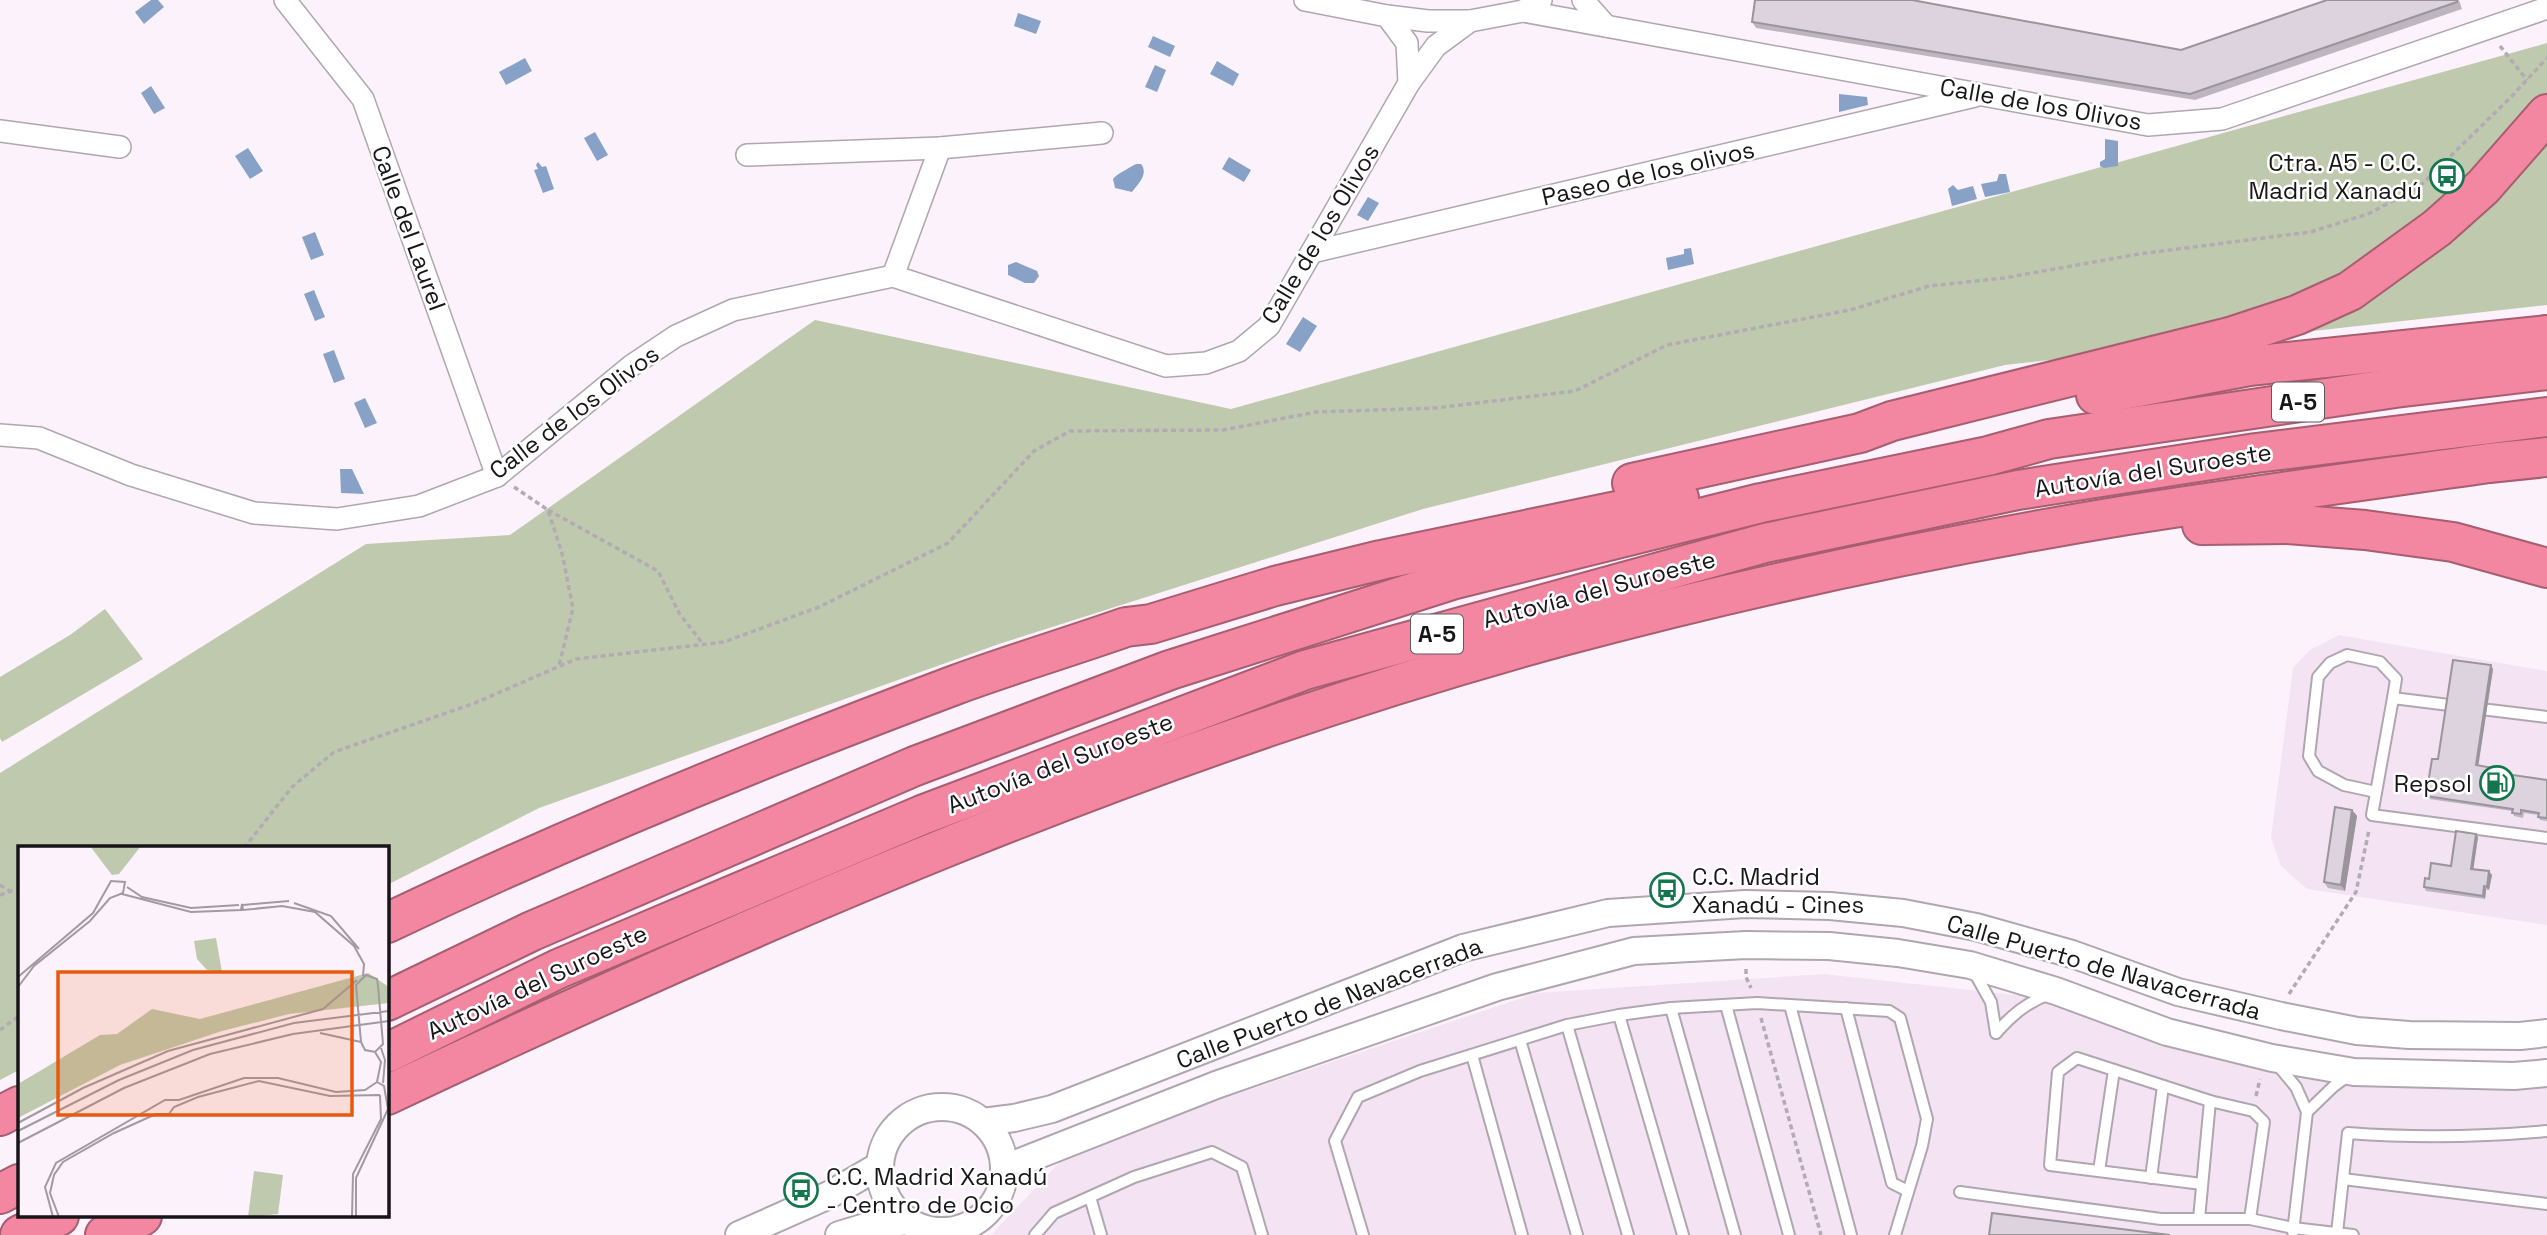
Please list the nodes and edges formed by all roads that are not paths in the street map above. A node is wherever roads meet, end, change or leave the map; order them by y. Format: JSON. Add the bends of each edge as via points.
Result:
{"nodes":[{"id":1,"x":285,"y":0,"type":"edge"},
{"id":2,"x":1305,"y":0,"type":"edge"},
{"id":3,"x":1583,"y":0,"type":"edge"},
{"id":4,"x":1532,"y":6,"type":"edge"},
{"id":5,"x":2547,"y":8,"type":"edge"},
{"id":6,"x":1387,"y":16,"type":"junction"},
{"id":7,"x":1470,"y":21,"type":"junction"},
{"id":8,"x":1606,"y":26,"type":"junction"},
{"id":9,"x":1409,"y":83,"type":"junction"},
{"id":10,"x":1983,"y":95,"type":"junction"},
{"id":11,"x":2539,"y":122,"type":"edge"},
{"id":12,"x":0,"y":131,"type":"edge"},
{"id":13,"x":1102,"y":133,"type":"dead end"},
{"id":14,"x":120,"y":147,"type":"dead end"},
{"id":15,"x":940,"y":148,"type":"junction"},
{"id":16,"x":2498,"y":148,"type":"dead end"},
{"id":17,"x":747,"y":155,"type":"dead end"},
{"id":18,"x":1312,"y":252,"type":"junction"},
{"id":19,"x":893,"y":276,"type":"junction"},
{"id":20,"x":2547,"y":335,"type":"edge"},
{"id":21,"x":2547,"y":370,"type":"edge"},
{"id":22,"x":2547,"y":417,"type":"edge"},
{"id":23,"x":1860,"y":433,"type":"junction"},
{"id":24,"x":0,"y":435,"type":"edge"},
{"id":25,"x":2049,"y":439,"type":"junction"},
{"id":26,"x":2547,"y":457,"type":"edge"},
{"id":27,"x":502,"y":479,"type":"junction"},
{"id":28,"x":2034,"y":532,"type":"junction"},
{"id":29,"x":2547,"y":568,"type":"edge"},
{"id":30,"x":1126,"y":627,"type":"junction"},
{"id":31,"x":2393,"y":698,"type":"junction"},
{"id":32,"x":2547,"y":717,"type":"edge"},
{"id":33,"x":2376,"y":792,"type":"junction"},
{"id":34,"x":2547,"y":838,"type":"edge"},
{"id":35,"x":388,"y":923,"type":"edge"},
{"id":36,"x":1970,"y":965,"type":"junction"},
{"id":37,"x":2056,"y":991,"type":"junction"},
{"id":38,"x":388,"y":1001,"type":"edge"},
{"id":39,"x":1726,"y":1005,"type":"junction"},
{"id":40,"x":1790,"y":1005,"type":"junction"},
{"id":41,"x":1671,"y":1007,"type":"junction"},
{"id":42,"x":1846,"y":1008,"type":"junction"},
{"id":43,"x":1619,"y":1015,"type":"junction"},
{"id":44,"x":1567,"y":1025,"type":"junction"},
{"id":45,"x":2547,"y":1033,"type":"edge"},
{"id":46,"x":1520,"y":1040,"type":"junction"},
{"id":47,"x":388,"y":1053,"type":"edge"},
{"id":48,"x":1472,"y":1055,"type":"junction"},
{"id":49,"x":2272,"y":1058,"type":"junction"},
{"id":50,"x":2115,"y":1070,"type":"junction"},
{"id":51,"x":2354,"y":1072,"type":"junction"},
{"id":52,"x":2547,"y":1073,"type":"edge"},
{"id":53,"x":2163,"y":1086,"type":"junction"},
{"id":54,"x":388,"y":1095,"type":"edge"},
{"id":55,"x":2210,"y":1101,"type":"junction"},
{"id":56,"x":18,"y":1107,"type":"edge"},
{"id":57,"x":2307,"y":1112,"type":"junction"},
{"id":58,"x":0,"y":1116,"type":"edge"},
{"id":59,"x":983,"y":1122,"type":"junction"},
{"id":60,"x":2541,"y":1132,"type":"edge"},
{"id":61,"x":2547,"y":1143,"type":"edge"},
{"id":62,"x":879,"y":1166,"type":"junction"},
{"id":63,"x":1005,"y":1168,"type":"junction"},
{"id":64,"x":2099,"y":1171,"type":"junction"},
{"id":65,"x":2151,"y":1178,"type":"junction"},
{"id":66,"x":2343,"y":1178,"type":"junction"},
{"id":67,"x":2202,"y":1184,"type":"junction"},
{"id":68,"x":18,"y":1185,"type":"edge"},
{"id":69,"x":1908,"y":1191,"type":"junction"},
{"id":70,"x":1960,"y":1192,"type":"dead end"},
{"id":71,"x":0,"y":1195,"type":"edge"},
{"id":72,"x":1090,"y":1197,"type":"junction"},
{"id":73,"x":2547,"y":1204,"type":"edge"},
{"id":74,"x":55,"y":1218,"type":"edge"},
{"id":75,"x":138,"y":1218,"type":"edge"},
{"id":76,"x":2199,"y":1219,"type":"junction"},
{"id":77,"x":2250,"y":1219,"type":"junction"},
{"id":78,"x":908,"y":1221,"type":"junction"},
{"id":79,"x":1042,"y":1232,"type":"edge"},
{"id":80,"x":2293,"y":1232,"type":"edge"},
{"id":81,"x":2337,"y":1233,"type":"junction"},
{"id":82,"x":20,"y":1235,"type":"edge"},
{"id":83,"x":105,"y":1235,"type":"edge"},
{"id":84,"x":739,"y":1235,"type":"edge"},
{"id":85,"x":839,"y":1235,"type":"edge"},
{"id":86,"x":1101,"y":1235,"type":"edge"},
{"id":87,"x":1262,"y":1235,"type":"edge"},
{"id":88,"x":1363,"y":1235,"type":"edge"},
{"id":89,"x":1522,"y":1235,"type":"edge"},
{"id":90,"x":1577,"y":1235,"type":"edge"},
{"id":91,"x":1628,"y":1235,"type":"edge"},
{"id":92,"x":1684,"y":1235,"type":"edge"},
{"id":93,"x":1735,"y":1235,"type":"edge"},
{"id":94,"x":1789,"y":1235,"type":"edge"},
{"id":95,"x":1851,"y":1235,"type":"edge"},
{"id":96,"x":1895,"y":1235,"type":"edge"},
{"id":97,"x":2353,"y":1235,"type":"edge"}],
"edges":[{"from":1,"to":27,"type":"street","name":"Calle del Laurel","via":[[363,99]]},
{"from":2,"to":6,"type":"street"},
{"from":3,"to":8,"type":"street"},
{"from":4,"to":7,"type":"street"},
{"from":4,"to":8,"type":"street","name":"Calle de los Olivos"},
{"from":5,"to":10,"type":"street","name":"Calle de los Olivos","via":[[2222,119],[2148,125]]},
{"from":6,"to":7,"type":"street"},
{"from":6,"to":9,"type":"street","via":[[1407,43]]},
{"from":7,"to":9,"type":"street","name":"Calle de los Olivos","via":[[1436,46]]},
{"from":8,"to":10,"type":"street","name":"Calle de los Olivos"},
{"from":9,"to":18,"type":"street","name":"Calle de los Olivos"},
{"from":10,"to":18,"type":"street","name":"Paseo de los olivos"},
{"from":11,"to":16,"type":"lane"},
{"from":11,"to":23,"type":"highway","via":[[2483,187],[2350,291],[2230,337],[1892,421]]},
{"from":12,"to":14,"type":"street"},
{"from":13,"to":15,"type":"street"},
{"from":15,"to":17,"type":"street"},
{"from":15,"to":19,"type":"street"},
{"from":18,"to":19,"type":"street","name":"Calle de los Olivos","via":[[1269,326],[1239,351],[1206,363],[1166,366]]},
{"from":19,"to":27,"type":"street","name":"Calle de los Olivos","via":[[733,310],[676,336],[631,366]]},
{"from":20,"to":23,"type":"highway","via":[[2249,366],[1895,432]]},
{"from":21,"to":25,"type":"highway","name":"Autovía del Suroeste","number":"A-5"},
{"from":22,"to":47,"type":"highway","name":"Autovía del Suroeste","number":"A-5","via":[[2256,453],[2018,490],[1765,543],[1305,670],[909,820],[558,969]]},
{"from":23,"to":30,"type":"highway","via":[[1417,532],[1148,615]]},
{"from":24,"to":27,"type":"street","name":"Calle de los Olivos","via":[[39,438],[131,475],[254,513],[337,519],[419,506]]},
{"from":25,"to":30,"type":"highway","via":[[1984,438],[1805,471],[1381,560]]},
{"from":25,"to":38,"type":"highway","name":"Autovía del Suroeste","number":"A-5","via":[[1761,503],[1455,579],[1170,670],[915,766],[532,931]]},
{"from":26,"to":28,"type":"highway"},
{"from":28,"to":29,"type":"highway","via":[[2093,541],[2209,524],[2301,525],[2453,542]]},
{"from":28,"to":54,"type":"highway","via":[[1772,583],[1562,636],[1308,712],[941,850],[576,1006]]},
{"from":30,"to":35,"type":"highway","via":[[957,684],[766,758],[519,860]]},
{"from":31,"to":32,"type":"lane"},
{"from":31,"to":33,"type":"lane"},
{"from":31,"to":33,"type":"lane","via":[[2396,679],[2380,662],[2347,655],[2330,663],[2318,677],[2309,756],[2318,771],[2343,785]]},
{"from":33,"to":34,"type":"lane","via":[[2372,815]]},
{"from":36,"to":37,"type":"street","name":"Calle Puerto de Navacerrada"},
{"from":36,"to":37,"type":"lane","via":[[1992,1002],[1996,1033],[2015,1013]]},
{"from":36,"to":63,"type":"street","name":"Calle Puerto de Navacerrada","via":[[1829,946],[1634,951],[1497,987],[1216,1085]]},
{"from":37,"to":49,"type":"street","name":"Calle Puerto de Navacerrada","via":[[2168,1032]]},
{"from":39,"to":40,"type":"lane"},
{"from":39,"to":41,"type":"lane"},
{"from":39,"to":94,"type":"lane"},
{"from":40,"to":42,"type":"lane"},
{"from":40,"to":95,"type":"lane"},
{"from":41,"to":43,"type":"lane"},
{"from":41,"to":93,"type":"lane"},
{"from":42,"to":69,"type":"lane","via":[[1892,1183]]},
{"from":42,"to":69,"type":"lane","via":[[1889,1011],[1900,1018],[1927,1119]]},
{"from":43,"to":44,"type":"lane"},
{"from":43,"to":92,"type":"lane"},
{"from":44,"to":46,"type":"lane"},
{"from":44,"to":91,"type":"lane"},
{"from":45,"to":59,"type":"street","name":"Calle Puerto de Navacerrada","via":[[2357,1031],[2178,992],[1976,927],[1903,913],[1745,904],[1608,913],[1463,948],[1052,1109]]},
{"from":46,"to":48,"type":"lane"},
{"from":46,"to":90,"type":"lane"},
{"from":48,"to":88,"type":"lane","via":[[1357,1097],[1335,1141]]},
{"from":48,"to":89,"type":"lane"},
{"from":49,"to":51,"type":"street","name":"Calle Puerto de Navacerrada"},
{"from":49,"to":57,"type":"lane","via":[[2296,1087]]},
{"from":50,"to":53,"type":"lane"},
{"from":50,"to":64,"type":"lane"},
{"from":50,"to":64,"type":"lane","via":[[2077,1058],[2058,1072],[2050,1165]]},
{"from":51,"to":52,"type":"street","name":"Calle Puerto de Navacerrada"},
{"from":51,"to":57,"type":"lane"},
{"from":53,"to":55,"type":"lane"},
{"from":53,"to":65,"type":"lane"},
{"from":55,"to":67,"type":"lane"},
{"from":55,"to":77,"type":"lane","via":[[2253,1111],[2264,1122]]},
{"from":56,"to":58,"type":"highway"},
{"from":57,"to":80,"type":"lane"},
{"from":59,"to":62,"type":"street","via":[[966,1111],[946,1107],[908,1116],[884,1147]]},
{"from":59,"to":63,"type":"street","via":[[995,1135]]},
{"from":60,"to":61,"type":"lane"},
{"from":60,"to":66,"type":"lane","via":[[2396,1137],[2348,1133]]},
{"from":62,"to":78,"type":"street","via":[[886,1198]]},
{"from":62,"to":84,"type":"street","via":[[829,1195]]},
{"from":63,"to":78,"type":"street","via":[[1002,1187],[980,1219],[944,1231]]},
{"from":64,"to":65,"type":"lane"},
{"from":65,"to":67,"type":"lane"},
{"from":66,"to":73,"type":"lane"},
{"from":66,"to":81,"type":"lane"},
{"from":67,"to":76,"type":"lane"},
{"from":68,"to":71,"type":"highway"},
{"from":69,"to":96,"type":"lane"},
{"from":70,"to":76,"type":"lane","via":[[2161,1219]]},
{"from":72,"to":79,"type":"lane","via":[[1054,1213]]},
{"from":72,"to":86,"type":"lane"},
{"from":72,"to":87,"type":"lane","via":[[1134,1177],[1212,1152],[1242,1167]]},
{"from":74,"to":82,"type":"highway"},
{"from":75,"to":83,"type":"highway"},
{"from":76,"to":77,"type":"lane"},
{"from":77,"to":80,"type":"lane"},
{"from":78,"to":85,"type":"street"},
{"from":80,"to":81,"type":"lane"},
{"from":81,"to":97,"type":"lane"}]}
